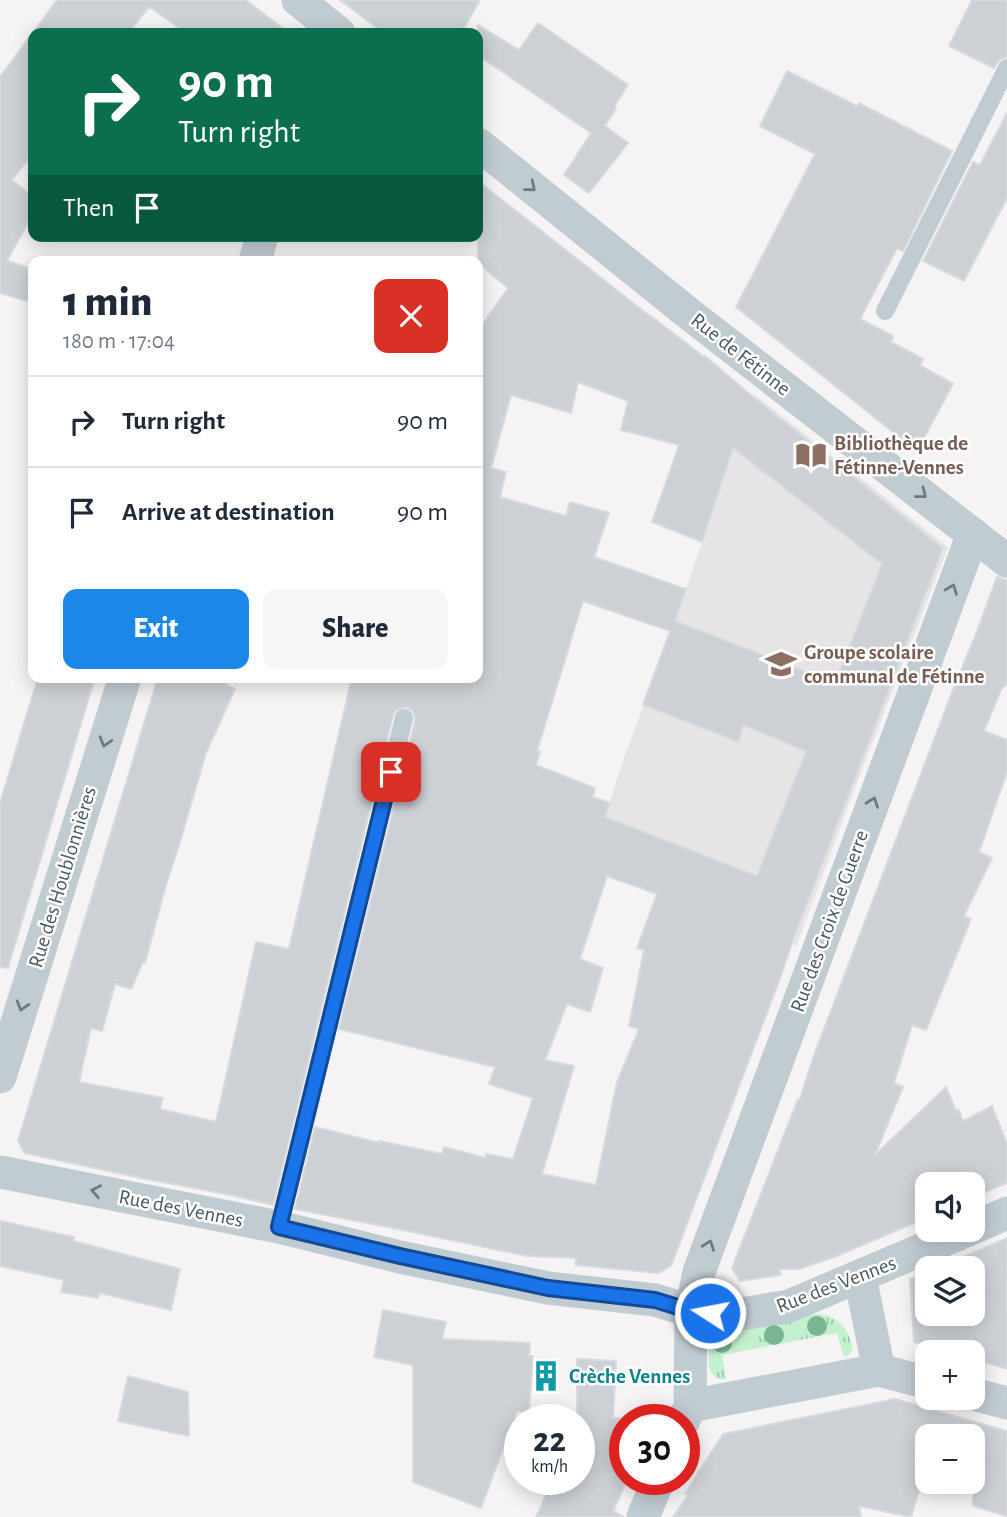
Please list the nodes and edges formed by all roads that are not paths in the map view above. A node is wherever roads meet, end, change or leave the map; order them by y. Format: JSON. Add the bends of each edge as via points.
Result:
{"nodes":[{"id":1,"x":298,"y":0,"type":"edge"},
{"id":2,"x":330,"y":28,"type":"edge"},
{"id":3,"x":1007,"y":68,"type":"edge"},
{"id":4,"x":483,"y":148,"type":"edge"},
{"id":5,"x":885,"y":311,"type":"dead end"},
{"id":6,"x":973,"y":534,"type":"junction"},
{"id":7,"x":1007,"y":561,"type":"edge"},
{"id":8,"x":123,"y":683,"type":"edge"},
{"id":9,"x":404,"y":718,"type":"dead end"},
{"id":10,"x":0,"y":1077,"type":"edge"},
{"id":11,"x":0,"y":1172,"type":"edge"},
{"id":12,"x":1007,"y":1213,"type":"edge"},
{"id":13,"x":985,"y":1223,"type":"edge"},
{"id":14,"x":279,"y":1227,"type":"junction"},
{"id":15,"x":940,"y":1242,"type":"edge"},
{"id":16,"x":860,"y":1277,"type":"junction"},
{"id":17,"x":691,"y":1311,"type":"junction"},
{"id":18,"x":879,"y":1370,"type":"junction"},
{"id":19,"x":915,"y":1379,"type":"edge"},
{"id":20,"x":985,"y":1397,"type":"edge"},
{"id":21,"x":1007,"y":1403,"type":"edge"},
{"id":22,"x":687,"y":1404,"type":"edge"},
{"id":23,"x":700,"y":1410,"type":"edge"},
{"id":24,"x":652,"y":1495,"type":"edge"},
{"id":25,"x":643,"y":1517,"type":"edge"}],
"edges":[{"from":1,"to":2,"type":"street"},
{"from":3,"to":5,"type":"lane"},
{"from":4,"to":6,"type":"street","name":"Rue de Fétinne","one_way":true},
{"from":6,"to":7,"type":"street","name":"Rue de Fétinne"},
{"from":17,"to":6,"type":"street","name":"Rue des Croix de Guerre","one_way":true,"via":[[699,1272]]},
{"from":8,"to":10,"type":"street","name":"Rue des Houblonnières","one_way":true},
{"from":9,"to":14,"type":"lane"},
{"from":14,"to":11,"type":"street","name":"Rue des Vennes","one_way":true},
{"from":12,"to":13,"type":"street"},
{"from":14,"to":17,"type":"street","name":"Rue des Vennes","via":[[548,1288],[655,1300]]},
{"from":15,"to":16,"type":"street","name":"Rue des Vennes"},
{"from":16,"to":17,"type":"street","name":"Rue des Vennes","via":[[789,1306],[730,1316]]},
{"from":16,"to":18,"type":"street"},
{"from":17,"to":22,"type":"street","name":"Rue des Croix de Guerre"},
{"from":18,"to":19,"type":"street"},
{"from":18,"to":23,"type":"street"},
{"from":20,"to":21,"type":"street"},
{"from":24,"to":25,"type":"street"}]}
